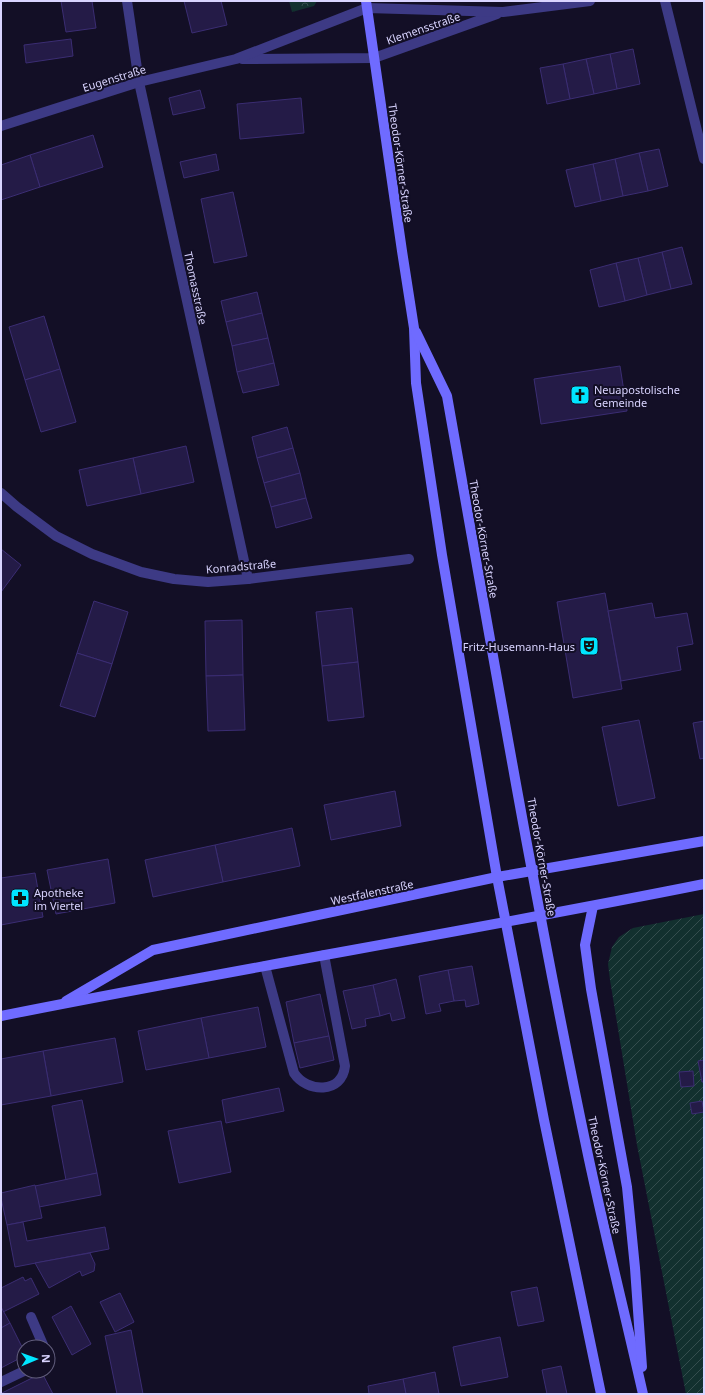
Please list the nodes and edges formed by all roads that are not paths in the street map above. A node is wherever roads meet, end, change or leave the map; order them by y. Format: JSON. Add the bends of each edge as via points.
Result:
{"nodes":[{"id":1,"x":127,"y":1,"type":"edge"},
{"id":2,"x":590,"y":1,"type":"edge"},
{"id":3,"x":665,"y":1,"type":"edge"},
{"id":4,"x":367,"y":5,"type":"edge"},
{"id":5,"x":503,"y":12,"type":"junction"},
{"id":6,"x":374,"y":58,"type":"junction"},
{"id":7,"x":236,"y":59,"type":"junction"},
{"id":8,"x":139,"y":82,"type":"junction"},
{"id":9,"x":1,"y":126,"type":"edge"},
{"id":10,"x":704,"y":159,"type":"edge"},
{"id":11,"x":414,"y":328,"type":"junction"},
{"id":12,"x":1,"y":493,"type":"edge"},
{"id":13,"x":409,"y":559,"type":"dead end"},
{"id":14,"x":248,"y":579,"type":"junction"},
{"id":15,"x":704,"y":841,"type":"edge"},
{"id":16,"x":532,"y":871,"type":"junction"},
{"id":17,"x":497,"y":878,"type":"junction"},
{"id":18,"x":704,"y":884,"type":"edge"},
{"id":19,"x":593,"y":906,"type":"junction"},
{"id":20,"x":541,"y":916,"type":"junction"},
{"id":21,"x":505,"y":922,"type":"junction"},
{"id":22,"x":324,"y":955,"type":"junction"},
{"id":23,"x":265,"y":966,"type":"junction"},
{"id":24,"x":59,"y":1005,"type":"junction"},
{"id":25,"x":1,"y":1016,"type":"edge"},
{"id":26,"x":31,"y":1318,"type":"dead end"},
{"id":27,"x":40,"y":1339,"type":"edge"},
{"id":28,"x":16,"y":1375,"type":"edge"},
{"id":29,"x":1,"y":1382,"type":"edge"},
{"id":30,"x":600,"y":1394,"type":"edge"},
{"id":31,"x":643,"y":1394,"type":"edge"}],
"edges":[{"from":1,"to":8,"type":"street","name":"Thomasstraße"},
{"from":2,"to":5,"type":"street","name":"Klemensstraße"},
{"from":3,"to":10,"type":"street"},
{"from":4,"to":5,"type":"street","name":"Klemensstraße"},
{"from":4,"to":6,"type":"main road","name":"Theodor-Körner-Straße"},
{"from":4,"to":7,"type":"street","name":"Eugenstraße"},
{"from":5,"to":6,"type":"street","name":"Klemensstraße"},
{"from":6,"to":7,"type":"street","name":"Eugenstraße"},
{"from":6,"to":11,"type":"main road","name":"Theodor-Körner-Straße"},
{"from":7,"to":8,"type":"street","name":"Eugenstraße"},
{"from":8,"to":9,"type":"street","name":"Eugenstraße"},
{"from":8,"to":14,"type":"street","name":"Thomasstraße"},
{"from":11,"to":16,"type":"main road","name":"Theodor-Körner-Straße","via":[[447,396]]},
{"from":11,"to":17,"type":"main road","name":"Theodor-Körner-Straße","via":[[416,383],[430,478]]},
{"from":12,"to":14,"type":"street","name":"Konradstraße","via":[[56,536],[92,554],[141,572],[174,579],[208,582]]},
{"from":13,"to":14,"type":"street","name":"Konradstraße"},
{"from":15,"to":16,"type":"main road","name":"Westfalenstraße"},
{"from":16,"to":17,"type":"main road","name":"Westfalenstraße"},
{"from":16,"to":20,"type":"main road","name":"Theodor-Körner-Straße"},
{"from":17,"to":21,"type":"main road","name":"Theodor-Körner-Straße"},
{"from":17,"to":24,"type":"main road","name":"Westfalenstraße","via":[[153,950]]},
{"from":18,"to":19,"type":"main road","name":"Westfalenstraße"},
{"from":19,"to":20,"type":"main road","name":"Westfalenstraße"},
{"from":19,"to":31,"type":"main road","name":"Theodor-Körner-Straße","via":[[585,945],[627,1187]]},
{"from":20,"to":21,"type":"main road","name":"Westfalenstraße"},
{"from":20,"to":31,"type":"main road","name":"Theodor-Körner-Straße","via":[[588,1156]]},
{"from":21,"to":22,"type":"main road","name":"Westfalenstraße"},
{"from":21,"to":30,"type":"main road","name":"Theodor-Körner-Straße"},
{"from":22,"to":23,"type":"main road","name":"Westfalenstraße"},
{"from":22,"to":23,"type":"street","via":[[345,1066],[339,1082],[328,1087],[310,1086],[300,1081],[294,1073]]},
{"from":23,"to":24,"type":"main road","name":"Westfalenstraße"},
{"from":24,"to":25,"type":"main road","name":"Westfalenstraße"},
{"from":26,"to":27,"type":"street"},
{"from":28,"to":29,"type":"street"}]}
